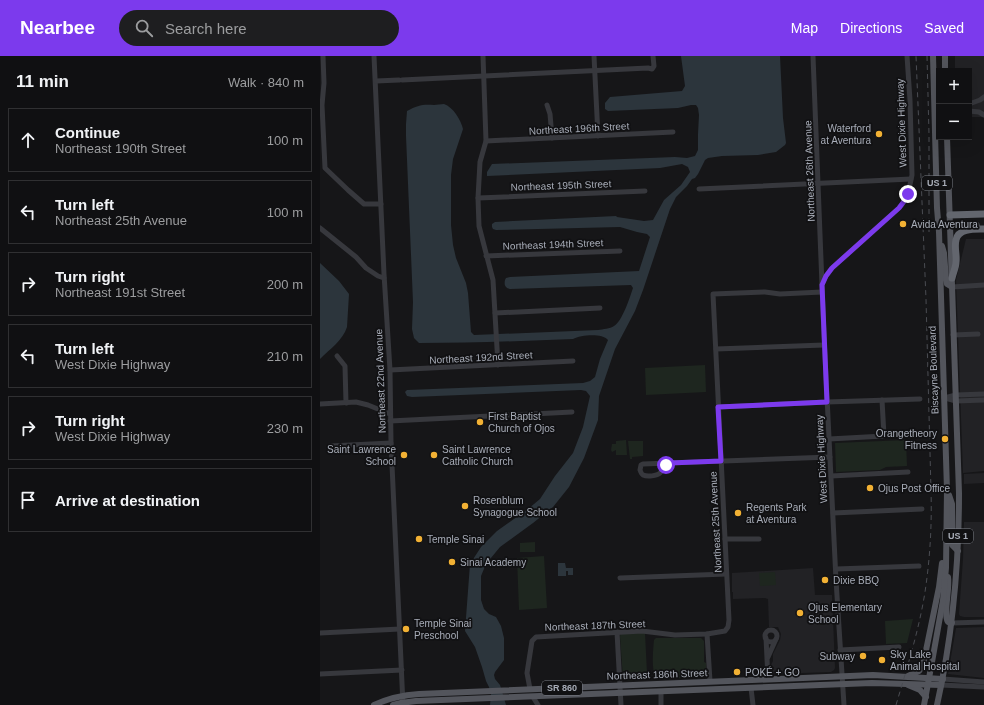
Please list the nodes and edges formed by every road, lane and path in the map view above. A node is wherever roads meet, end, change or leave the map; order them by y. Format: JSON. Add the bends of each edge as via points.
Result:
{"nodes":[{"id":1,"x":374,"y":56,"type":"edge"},
{"id":2,"x":483,"y":56,"type":"edge"},
{"id":3,"x":594,"y":56,"type":"edge"},
{"id":4,"x":653,"y":56,"type":"edge"},
{"id":5,"x":813,"y":56,"type":"edge"},
{"id":6,"x":907,"y":56,"type":"edge"},
{"id":7,"x":933,"y":56,"type":"edge"},
{"id":8,"x":945,"y":56,"type":"edge"},
{"id":9,"x":322,"y":59,"type":"edge"},
{"id":10,"x":945,"y":68,"type":"edge"},
{"id":11,"x":594,"y":71,"type":"junction"},
{"id":12,"x":484,"y":76,"type":"junction"},
{"id":13,"x":376,"y":81,"type":"junction"},
{"id":14,"x":984,"y":97,"type":"edge"},
{"id":15,"x":972,"y":103,"type":"edge"},
{"id":16,"x":937,"y":104,"type":"edge"},
{"id":17,"x":972,"y":104,"type":"edge"},
{"id":18,"x":984,"y":104,"type":"edge"},
{"id":19,"x":547,"y":106,"type":"dead end"},
{"id":20,"x":984,"y":110,"type":"edge"},
{"id":21,"x":972,"y":111,"type":"edge"},
{"id":22,"x":972,"y":111,"type":"edge"},
{"id":23,"x":984,"y":115,"type":"edge"},
{"id":24,"x":673,"y":132,"type":"dead end"},
{"id":25,"x":598,"y":136,"type":"junction"},
{"id":26,"x":552,"y":138,"type":"junction"},
{"id":27,"x":937,"y":140,"type":"edge"},
{"id":28,"x":947,"y":140,"type":"edge"},
{"id":29,"x":486,"y":141,"type":"junction"},
{"id":30,"x":911,"y":179,"type":"junction"},
{"id":31,"x":818,"y":183,"type":"junction"},
{"id":32,"x":699,"y":189,"type":"dead end"},
{"id":33,"x":645,"y":191,"type":"dead end"},
{"id":34,"x":478,"y":198,"type":"junction"},
{"id":35,"x":381,"y":204,"type":"junction"},
{"id":36,"x":938,"y":214,"type":"junction"},
{"id":37,"x":984,"y":214,"type":"edge"},
{"id":38,"x":950,"y":215,"type":"junction"},
{"id":39,"x":939,"y":223,"type":"junction"},
{"id":40,"x":950,"y":225,"type":"junction"},
{"id":41,"x":984,"y":225,"type":"edge"},
{"id":42,"x":320,"y":228,"type":"edge"},
{"id":43,"x":984,"y":229,"type":"edge"},
{"id":44,"x":940,"y":241,"type":"junction"},
{"id":45,"x":620,"y":251,"type":"dead end"},
{"id":46,"x":486,"y":256,"type":"junction"},
{"id":47,"x":384,"y":278,"type":"junction"},
{"id":48,"x":952,"y":278,"type":"junction"},
{"id":49,"x":822,"y":285,"type":"junction"},
{"id":50,"x":984,"y":286,"type":"edge"},
{"id":51,"x":952,"y":287,"type":"junction"},
{"id":52,"x":822,"y":292,"type":"junction"},
{"id":53,"x":600,"y":308,"type":"dead end"},
{"id":54,"x":495,"y":313,"type":"junction"},
{"id":55,"x":978,"y":334,"type":"dead end"},
{"id":56,"x":953,"y":335,"type":"junction"},
{"id":57,"x":824,"y":344,"type":"junction"},
{"id":58,"x":716,"y":349,"type":"junction"},
{"id":59,"x":337,"y":356,"type":"dead end"},
{"id":60,"x":573,"y":361,"type":"dead end"},
{"id":61,"x":498,"y":364,"type":"junction"},
{"id":62,"x":390,"y":370,"type":"junction"},
{"id":63,"x":984,"y":394,"type":"edge"},
{"id":64,"x":944,"y":398,"type":"junction"},
{"id":65,"x":956,"y":398,"type":"junction"},
{"id":66,"x":920,"y":399,"type":"dead end"},
{"id":67,"x":882,"y":400,"type":"junction"},
{"id":68,"x":984,"y":400,"type":"edge"},
{"id":69,"x":346,"y":402,"type":"junction"},
{"id":70,"x":827,"y":402,"type":"junction"},
{"id":71,"x":320,"y":404,"type":"edge"},
{"id":72,"x":718,"y":407,"type":"junction"},
{"id":73,"x":572,"y":412,"type":"dead end"},
{"id":74,"x":390,"y":414,"type":"junction"},
{"id":75,"x":390,"y":421,"type":"junction"},
{"id":76,"x":829,"y":439,"type":"junction"},
{"id":77,"x":391,"y":443,"type":"junction"},
{"id":78,"x":330,"y":446,"type":"dead end"},
{"id":79,"x":830,"y":457,"type":"junction"},
{"id":80,"x":721,"y":461,"type":"junction"},
{"id":81,"x":669,"y":463,"type":"junction"},
{"id":82,"x":908,"y":472,"type":"dead end"},
{"id":83,"x":831,"y":476,"type":"junction"},
{"id":84,"x":947,"y":490,"type":"junction"},
{"id":85,"x":922,"y":509,"type":"dead end"},
{"id":86,"x":833,"y":513,"type":"junction"},
{"id":87,"x":946,"y":538,"type":"junction"},
{"id":88,"x":725,"y":539,"type":"junction"},
{"id":89,"x":760,"y":539,"type":"dead end"},
{"id":90,"x":958,"y":551,"type":"junction"},
{"id":91,"x":919,"y":566,"type":"dead end"},
{"id":92,"x":946,"y":568,"type":"junction"},
{"id":93,"x":836,"y":569,"type":"junction"},
{"id":94,"x":726,"y":574,"type":"junction"},
{"id":95,"x":620,"y":578,"type":"dead end"},
{"id":96,"x":984,"y":622,"type":"edge"},
{"id":97,"x":952,"y":623,"type":"junction"},
{"id":98,"x":400,"y":629,"type":"junction"},
{"id":99,"x":727,"y":629,"type":"joint"},
{"id":100,"x":938,"y":630,"type":"junction"},
{"id":101,"x":617,"y":632,"type":"junction"},
{"id":102,"x":320,"y":633,"type":"edge"},
{"id":103,"x":707,"y":634,"type":"junction"},
{"id":104,"x":766,"y":638,"type":"junction"},
{"id":105,"x":776,"y":640,"type":"junction"},
{"id":106,"x":899,"y":647,"type":"dead end"},
{"id":107,"x":840,"y":650,"type":"junction"},
{"id":108,"x":767,"y":658,"type":"junction"},
{"id":109,"x":402,"y":670,"type":"junction"},
{"id":110,"x":320,"y":674,"type":"edge"},
{"id":111,"x":842,"y":676,"type":"junction"},
{"id":112,"x":768,"y":679,"type":"junction"},
{"id":113,"x":906,"y":680,"type":"junction"},
{"id":114,"x":929,"y":681,"type":"junction"},
{"id":115,"x":710,"y":682,"type":"junction"},
{"id":116,"x":942,"y":682,"type":"junction"},
{"id":117,"x":984,"y":682,"type":"edge"},
{"id":118,"x":842,"y":684,"type":"junction"},
{"id":119,"x":620,"y":685,"type":"junction"},
{"id":120,"x":984,"y":687,"type":"edge"},
{"id":121,"x":753,"y":688,"type":"junction"},
{"id":122,"x":530,"y":689,"type":"junction"},
{"id":123,"x":696,"y":690,"type":"junction"},
{"id":124,"x":473,"y":692,"type":"junction"},
{"id":125,"x":661,"y":692,"type":"junction"},
{"id":126,"x":621,"y":693,"type":"junction"},
{"id":127,"x":403,"y":696,"type":"junction"},
{"id":128,"x":534,"y":697,"type":"junction"},
{"id":129,"x":926,"y":697,"type":"junction"},
{"id":130,"x":473,"y":699,"type":"junction"},
{"id":131,"x":403,"y":704,"type":"edge"},
{"id":132,"x":374,"y":705,"type":"edge"},
{"id":133,"x":394,"y":705,"type":"edge"},
{"id":134,"x":538,"y":705,"type":"edge"},
{"id":135,"x":621,"y":705,"type":"edge"},
{"id":136,"x":661,"y":705,"type":"edge"},
{"id":137,"x":753,"y":705,"type":"edge"},
{"id":138,"x":844,"y":705,"type":"edge"},
{"id":139,"x":924,"y":705,"type":"edge"},
{"id":140,"x":937,"y":705,"type":"edge"}],
"edges":[{"from":1,"to":13,"type":"street","name":"Northeast 22nd Avenue"},
{"from":2,"to":12,"type":"street"},
{"from":3,"to":11,"type":"street"},
{"from":4,"to":11,"type":"street","via":[[652,69]]},
{"from":5,"to":31,"type":"street","name":"Northeast 26th Avenue"},
{"from":6,"to":30,"type":"street","name":"West Dixie Highway"},
{"from":7,"to":16,"type":"main road","name":"Biscayne Boulevard","number":"US 1"},
{"from":8,"to":10,"type":"main road"},
{"from":9,"to":35,"type":"street","via":[[325,168],[364,204]]},
{"from":11,"to":12,"type":"street"},
{"from":11,"to":25,"type":"street"},
{"from":12,"to":13,"type":"street"},
{"from":12,"to":29,"type":"street"},
{"from":13,"to":35,"type":"street","name":"Northeast 22nd Avenue"},
{"from":14,"to":15,"type":"street"},
{"from":17,"to":18,"type":"street"},
{"from":19,"to":26,"type":"street"},
{"from":20,"to":21,"type":"street"},
{"from":22,"to":23,"type":"street"},
{"from":24,"to":25,"type":"street","name":"Northeast 196th Street"},
{"from":25,"to":26,"type":"street","name":"Northeast 196th Street"},
{"from":26,"to":29,"type":"street","name":"Northeast 196th Street"},
{"from":27,"to":36,"type":"main road","name":"Biscayne Boulevard","number":"US 1"},
{"from":28,"to":38,"type":"main road","number":"US 1"},
{"from":29,"to":34,"type":"street","via":[[480,162]]},
{"from":30,"to":31,"type":"street"},
{"from":30,"to":49,"type":"street","name":"West Dixie Highway","via":[[907,196],[901,206],[832,268]]},
{"from":31,"to":32,"type":"street"},
{"from":31,"to":49,"type":"street","name":"Northeast 26th Avenue"},
{"from":33,"to":34,"type":"street","name":"Northeast 195th Street"},
{"from":34,"to":46,"type":"street","via":[[479,226]]},
{"from":35,"to":47,"type":"street","name":"Northeast 22nd Avenue"},
{"from":36,"to":38,"type":"main road"},
{"from":36,"to":39,"type":"main road","name":"Biscayne Boulevard","number":"US 1"},
{"from":37,"to":38,"type":"highway"},
{"from":38,"to":40,"type":"main road","number":"US 1"},
{"from":39,"to":40,"type":"main road"},
{"from":39,"to":44,"type":"main road","name":"Biscayne Boulevard","number":"US 1"},
{"from":40,"to":41,"type":"highway"},
{"from":40,"to":48,"type":"main road","number":"US 1"},
{"from":42,"to":47,"type":"street","via":[[366,268]]},
{"from":43,"to":48,"type":"highway","via":[[966,230],[957,236],[956,262]]},
{"from":44,"to":51,"type":"main road","via":[[944,253],[947,284]]},
{"from":44,"to":64,"type":"main road","name":"Biscayne Boulevard","number":"US 1"},
{"from":45,"to":46,"type":"street","name":"Northeast 194th Street"},
{"from":46,"to":54,"type":"street","via":[[493,280]]},
{"from":47,"to":62,"type":"street","name":"Northeast 22nd Avenue"},
{"from":48,"to":51,"type":"main road","number":"US 1"},
{"from":49,"to":52,"type":"street","name":"West Dixie Highway"},
{"from":50,"to":51,"type":"street"},
{"from":51,"to":56,"type":"main road","number":"US 1"},
{"from":52,"to":57,"type":"street","name":"West Dixie Highway"},
{"from":52,"to":58,"type":"street","name":"Northeast 25th Avenue","via":[[713,294]]},
{"from":53,"to":54,"type":"street"},
{"from":54,"to":61,"type":"street"},
{"from":55,"to":56,"type":"street"},
{"from":56,"to":65,"type":"main road","number":"US 1"},
{"from":57,"to":58,"type":"street"},
{"from":57,"to":70,"type":"street","name":"West Dixie Highway"},
{"from":58,"to":72,"type":"street","name":"Northeast 25th Avenue"},
{"from":59,"to":69,"type":"street","via":[[345,366]]},
{"from":60,"to":61,"type":"street","name":"Northeast 192nd Street"},
{"from":61,"to":62,"type":"street","name":"Northeast 192nd Street"},
{"from":62,"to":74,"type":"street","name":"Northeast 22nd Avenue"},
{"from":63,"to":65,"type":"street"},
{"from":64,"to":65,"type":"street"},
{"from":64,"to":84,"type":"main road","name":"Biscayne Boulevard","number":"US 1"},
{"from":65,"to":68,"type":"street"},
{"from":65,"to":90,"type":"main road","number":"US 1"},
{"from":66,"to":67,"type":"street"},
{"from":67,"to":70,"type":"street"},
{"from":67,"to":76,"type":"street","via":[[884,436]]},
{"from":69,"to":71,"type":"street"},
{"from":69,"to":74,"type":"street","via":[[368,405]]},
{"from":70,"to":72,"type":"street"},
{"from":70,"to":76,"type":"street","name":"West Dixie Highway"},
{"from":72,"to":80,"type":"street","name":"Northeast 25th Avenue"},
{"from":73,"to":75,"type":"street"},
{"from":74,"to":75,"type":"street","name":"Northeast 22nd Avenue"},
{"from":75,"to":77,"type":"street","name":"Northeast 22nd Avenue"},
{"from":76,"to":79,"type":"street","name":"West Dixie Highway"},
{"from":77,"to":78,"type":"street"},
{"from":77,"to":98,"type":"street","name":"Northeast 22nd Avenue"},
{"from":79,"to":80,"type":"street"},
{"from":79,"to":83,"type":"street","name":"West Dixie Highway"},
{"from":80,"to":81,"type":"street"},
{"from":80,"to":88,"type":"street","name":"Northeast 25th Avenue"},
{"from":81,"to":81,"type":"street","via":[[643,464],[640,470],[644,475],[656,476]]},
{"from":82,"to":83,"type":"street"},
{"from":83,"to":86,"type":"street","name":"West Dixie Highway"},
{"from":84,"to":87,"type":"main road","name":"Biscayne Boulevard","number":"US 1"},
{"from":84,"to":90,"type":"main road","via":[[952,504],[952,545]]},
{"from":85,"to":86,"type":"street"},
{"from":86,"to":93,"type":"street","name":"West Dixie Highway"},
{"from":87,"to":92,"type":"main road","name":"Biscayne Boulevard","number":"US 1"},
{"from":87,"to":113,"type":"main road","via":[[939,587],[922,667]]},
{"from":88,"to":89,"type":"street"},
{"from":88,"to":94,"type":"street","name":"Northeast 25th Avenue"},
{"from":90,"to":97,"type":"main road","number":"US 1"},
{"from":91,"to":93,"type":"street"},
{"from":92,"to":97,"type":"main road","via":[[949,581],[946,617],[948,622]]},
{"from":92,"to":100,"type":"main road","name":"Biscayne Boulevard","number":"US 1"},
{"from":93,"to":107,"type":"street","name":"West Dixie Highway"},
{"from":94,"to":95,"type":"street"},
{"from":94,"to":99,"type":"street","name":"Northeast 25th Avenue","via":[[729,620]]},
{"from":96,"to":97,"type":"street"},
{"from":97,"to":100,"type":"main road"},
{"from":97,"to":116,"type":"main road","number":"US 1"},
{"from":98,"to":102,"type":"street"},
{"from":98,"to":109,"type":"street","name":"Northeast 22nd Avenue"},
{"from":99,"to":103,"type":"street","name":"Northeast 187th Street"},
{"from":100,"to":114,"type":"main road","name":"Biscayne Boulevard","number":"US 1"},
{"from":101,"to":103,"type":"street","name":"Northeast 187th Street"},
{"from":101,"to":119,"type":"street"},
{"from":101,"to":122,"type":"street","name":"Northeast 187th Street","via":[[536,637],[532,640],[527,673]]},
{"from":103,"to":115,"type":"street"},
{"from":104,"to":105,"type":"street","via":[[770,642]]},
{"from":104,"to":105,"type":"street","via":[[767,631],[773,630],[777,634]]},
{"from":104,"to":108,"type":"street"},
{"from":105,"to":108,"type":"street"},
{"from":106,"to":107,"type":"street"},
{"from":107,"to":111,"type":"street","name":"West Dixie Highway"},
{"from":108,"to":112,"type":"street"},
{"from":109,"to":110,"type":"street"},
{"from":109,"to":127,"type":"street","name":"Northeast 22nd Avenue"},
{"from":111,"to":112,"type":"main road","name":"Northeast 186th Street","number":"SR 860"},
{"from":111,"to":113,"type":"main road","name":"Northeast 186th Street","number":"SR 860","via":[[876,674]]},
{"from":111,"to":118,"type":"street","name":"West Dixie Highway"},
{"from":112,"to":115,"type":"main road","name":"Northeast 186th Street","number":"SR 860"},
{"from":112,"to":121,"type":"main road"},
{"from":113,"to":114,"type":"main road","name":"Northeast 186th Street","number":"SR 860"},
{"from":113,"to":118,"type":"main road","name":"Northeast 186th Street","number":"SR 860"},
{"from":113,"to":129,"type":"main road"},
{"from":114,"to":116,"type":"main road","name":"Northeast 186th Street","number":"SR 860"},
{"from":114,"to":129,"type":"main road","name":"Biscayne Boulevard","number":"US 1"},
{"from":115,"to":119,"type":"main road","name":"Northeast 186th Street","number":"SR 860"},
{"from":115,"to":123,"type":"main road"},
{"from":116,"to":117,"type":"street"},
{"from":116,"to":120,"type":"street"},
{"from":116,"to":140,"type":"main road","number":"US 1"},
{"from":118,"to":121,"type":"main road","name":"Northeast 186th Street","number":"SR 860"},
{"from":118,"to":138,"type":"street","name":"West Dixie Highway"},
{"from":119,"to":122,"type":"main road","name":"Northeast 186th Street","number":"SR 860"},
{"from":119,"to":126,"type":"street"},
{"from":121,"to":123,"type":"main road","name":"Northeast 186th Street","number":"SR 860"},
{"from":121,"to":137,"type":"street"},
{"from":122,"to":124,"type":"main road","name":"Northeast 186th Street","number":"SR 860"},
{"from":123,"to":125,"type":"main road","name":"Northeast 186th Street","number":"SR 860"},
{"from":124,"to":127,"type":"main road","name":"Northeast 186th Street","number":"SR 860"},
{"from":124,"to":130,"type":"main road"},
{"from":125,"to":126,"type":"main road","name":"Northeast 186th Street","number":"SR 860"},
{"from":125,"to":136,"type":"street"},
{"from":126,"to":128,"type":"main road","name":"Northeast 186th Street","number":"SR 860"},
{"from":126,"to":135,"type":"street"},
{"from":127,"to":131,"type":"street","name":"Northeast 22nd Avenue"},
{"from":127,"to":132,"type":"main road","name":"Northeast 186th Street","number":"SR 860"},
{"from":128,"to":130,"type":"main road","name":"Northeast 186th Street","number":"SR 860"},
{"from":128,"to":134,"type":"street"},
{"from":129,"to":139,"type":"main road","name":"Biscayne Boulevard","number":"US 1"},
{"from":130,"to":131,"type":"main road","name":"Northeast 186th Street","number":"SR 860"},
{"from":131,"to":133,"type":"main road","name":"Northeast 186th Street","number":"SR 860"}]}
